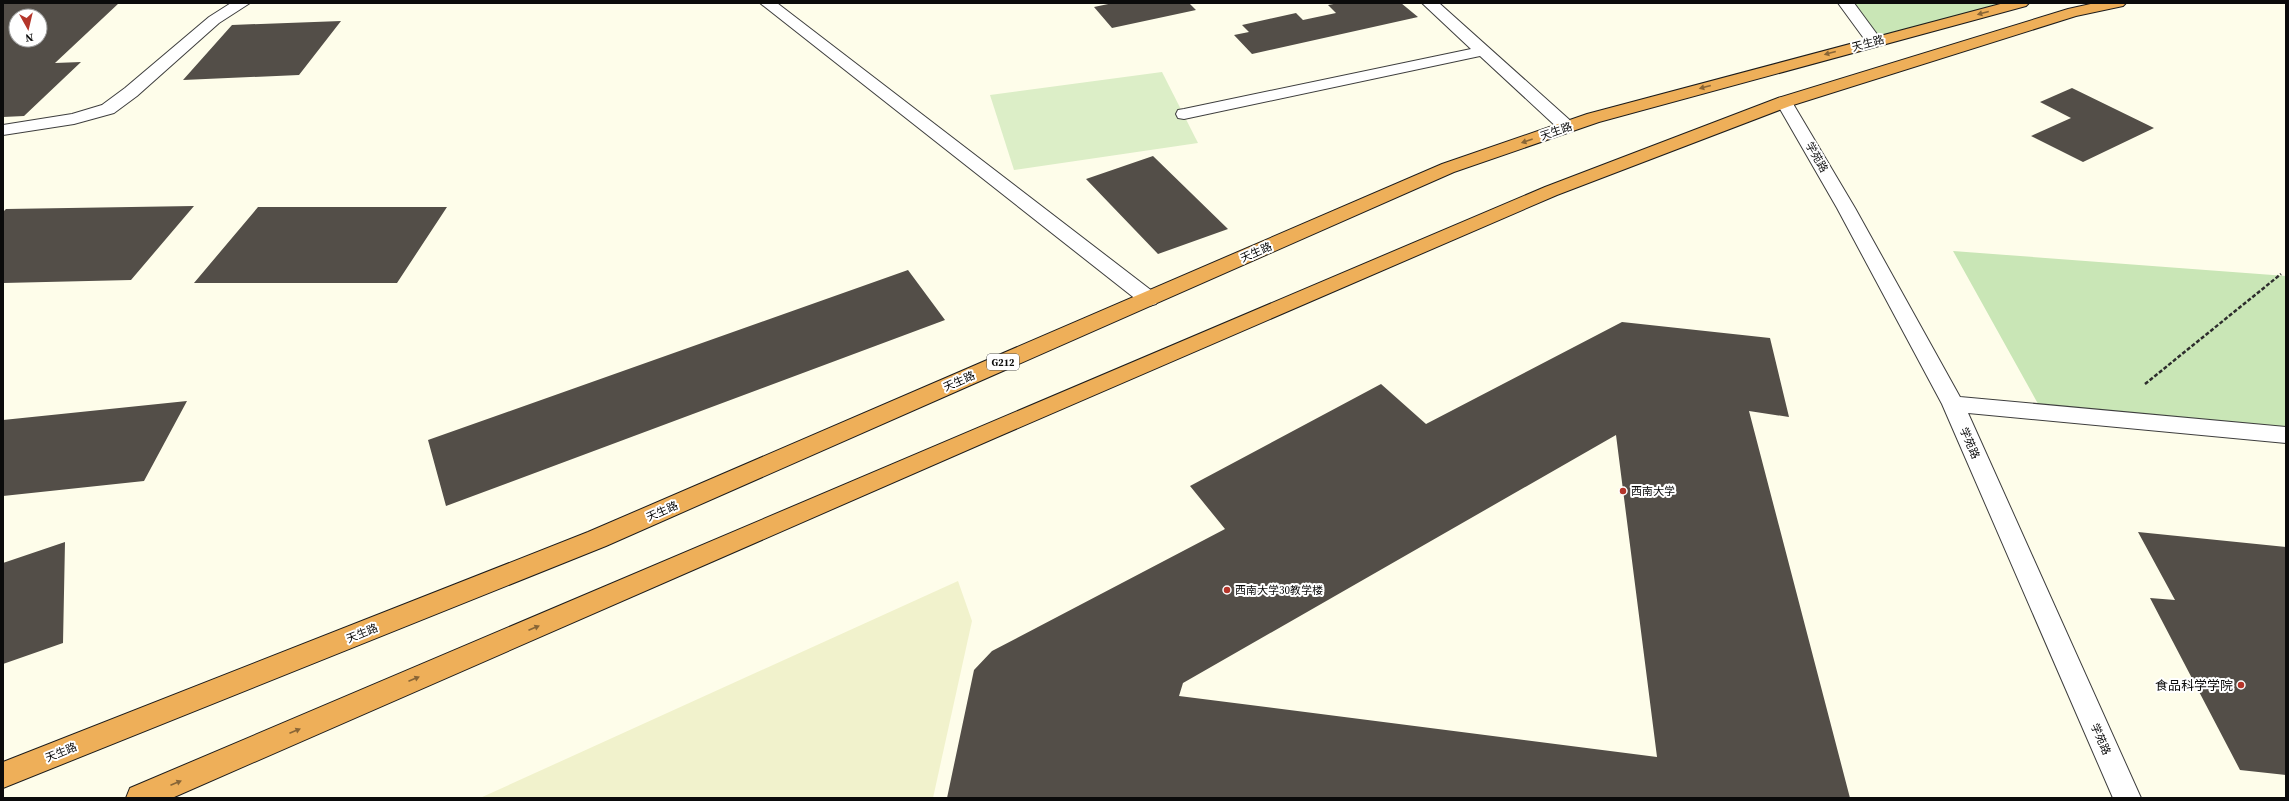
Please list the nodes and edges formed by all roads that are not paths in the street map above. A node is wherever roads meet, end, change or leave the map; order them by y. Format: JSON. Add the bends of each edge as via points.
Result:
{"nodes":[{"id":1,"x":242,"y":3,"type":"edge"},
{"id":2,"x":768,"y":3,"type":"edge"},
{"id":3,"x":1430,"y":3,"type":"edge"},
{"id":4,"x":1846,"y":3,"type":"edge"},
{"id":5,"x":2021,"y":3,"type":"edge"},
{"id":6,"x":2118,"y":3,"type":"edge"},
{"id":7,"x":1874,"y":41,"type":"junction"},
{"id":8,"x":1483,"y":51,"type":"junction"},
{"id":9,"x":1784,"y":102,"type":"junction"},
{"id":10,"x":1184,"y":114,"type":"dead end"},
{"id":11,"x":1567,"y":127,"type":"junction"},
{"id":12,"x":3,"y":130,"type":"edge"},
{"id":13,"x":1149,"y":298,"type":"junction"},
{"id":14,"x":1953,"y":404,"type":"junction"},
{"id":15,"x":2286,"y":434,"type":"edge"},
{"id":16,"x":3,"y":775,"type":"edge"},
{"id":17,"x":140,"y":798,"type":"edge"},
{"id":18,"x":2126,"y":798,"type":"edge"}],
"edges":[{"from":1,"to":12,"type":"street","via":[[214,20],[108,109],[74,119]]},
{"from":2,"to":13,"type":"street"},
{"from":3,"to":8,"type":"street"},
{"from":4,"to":7,"type":"street"},
{"from":5,"to":7,"type":"highway","name":"天生路","number":"G212","one_way":true},
{"from":6,"to":9,"type":"highway","via":[[2073,12]]},
{"from":7,"to":11,"type":"highway","name":"天生路","number":"G212","one_way":true},
{"from":8,"to":10,"type":"street"},
{"from":8,"to":11,"type":"street"},
{"from":9,"to":14,"type":"street","name":"学苑路","via":[[1846,208]]},
{"from":17,"to":9,"type":"highway","one_way":true,"via":[[1551,191]]},
{"from":11,"to":13,"type":"highway","name":"天生路","number":"G212","one_way":true,"via":[[1448,168]]},
{"from":13,"to":16,"type":"highway","name":"天生路","number":"G212","via":[[597,539]]},
{"from":14,"to":15,"type":"street"},
{"from":14,"to":18,"type":"street","name":"学苑路"}]}
